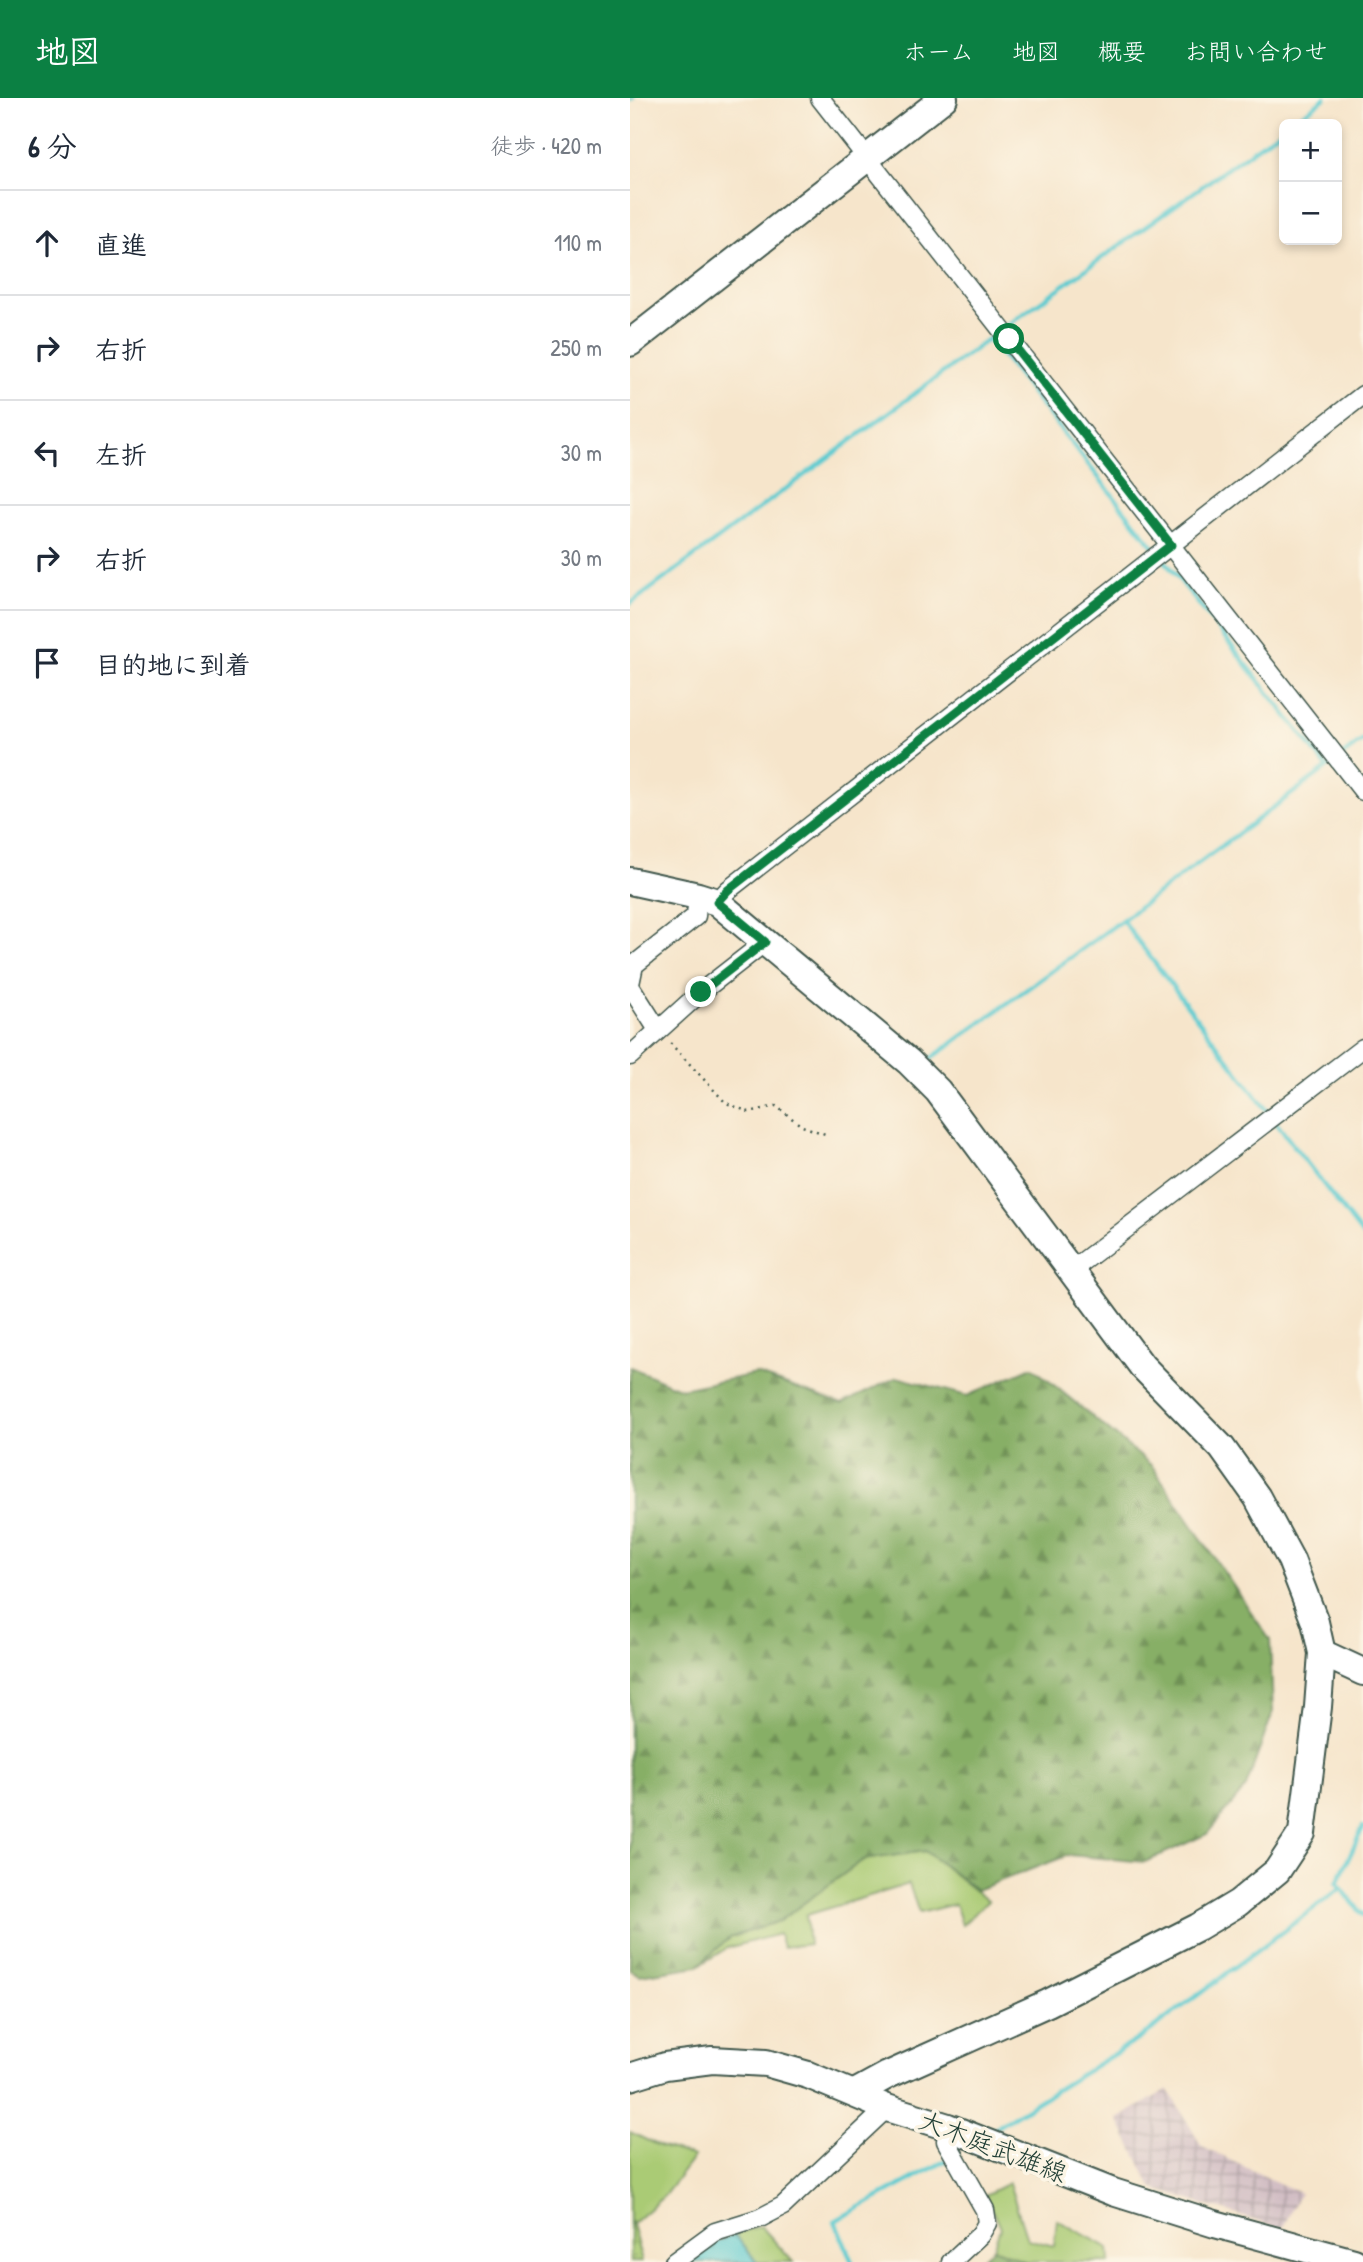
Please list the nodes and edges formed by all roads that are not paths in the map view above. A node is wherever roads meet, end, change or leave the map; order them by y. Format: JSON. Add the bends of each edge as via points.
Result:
{"nodes":[{"id":1,"x":820,"y":98,"type":"edge"},
{"id":2,"x":944,"y":98,"type":"edge"},
{"id":3,"x":867,"y":158,"type":"junction"},
{"id":4,"x":630,"y":343,"type":"edge"},
{"id":5,"x":1363,"y":395,"type":"edge"},
{"id":6,"x":1163,"y":551,"type":"junction"},
{"id":7,"x":1363,"y":792,"type":"edge"},
{"id":8,"x":630,"y":881,"type":"edge"},
{"id":9,"x":708,"y":899,"type":"junction"},
{"id":10,"x":765,"y":942,"type":"junction"},
{"id":11,"x":630,"y":985,"type":"edge"},
{"id":12,"x":658,"y":1030,"type":"junction"},
{"id":13,"x":1363,"y":1048,"type":"edge"},
{"id":14,"x":630,"y":1056,"type":"edge"},
{"id":15,"x":1072,"y":1270,"type":"junction"},
{"id":16,"x":1322,"y":1653,"type":"junction"},
{"id":17,"x":1363,"y":1672,"type":"edge"},
{"id":18,"x":630,"y":2077,"type":"edge"},
{"id":19,"x":855,"y":2093,"type":"junction"},
{"id":20,"x":887,"y":2108,"type":"junction"},
{"id":21,"x":948,"y":2127,"type":"junction"},
{"id":22,"x":674,"y":2262,"type":"edge"},
{"id":23,"x":951,"y":2262,"type":"edge"},
{"id":24,"x":1354,"y":2262,"type":"edge"}],
"edges":[{"from":1,"to":3,"type":"street"},
{"from":2,"to":3,"type":"street"},
{"from":3,"to":4,"type":"street"},
{"from":3,"to":6,"type":"street","via":[[994,319]]},
{"from":5,"to":6,"type":"street"},
{"from":6,"to":7,"type":"street"},
{"from":6,"to":9,"type":"street","via":[[728,890]]},
{"from":8,"to":9,"type":"street"},
{"from":9,"to":10,"type":"street"},
{"from":9,"to":11,"type":"street","via":[[696,916],[634,965]]},
{"from":10,"to":12,"type":"street"},
{"from":10,"to":15,"type":"street","via":[[938,1091]]},
{"from":11,"to":12,"type":"street"},
{"from":12,"to":14,"type":"street"},
{"from":13,"to":15,"type":"street"},
{"from":15,"to":16,"type":"street","via":[[1142,1366],[1222,1448],[1257,1497],[1291,1560]]},
{"from":16,"to":17,"type":"street"},
{"from":16,"to":19,"type":"street","via":[[1302,1833],[1277,1871],[1238,1903],[1198,1927]]},
{"from":18,"to":19,"type":"street","name":"大木庭武雄線","via":[[712,2060],[766,2063]]},
{"from":19,"to":20,"type":"street","name":"大木庭武雄線"},
{"from":20,"to":21,"type":"street","name":"大木庭武雄線"},
{"from":20,"to":22,"type":"street","via":[[783,2206],[715,2232]]},
{"from":21,"to":23,"type":"street","via":[[946,2141],[985,2210],[987,2223]]},
{"from":21,"to":24,"type":"street","name":"大木庭武雄線","via":[[1113,2192]]}]}
